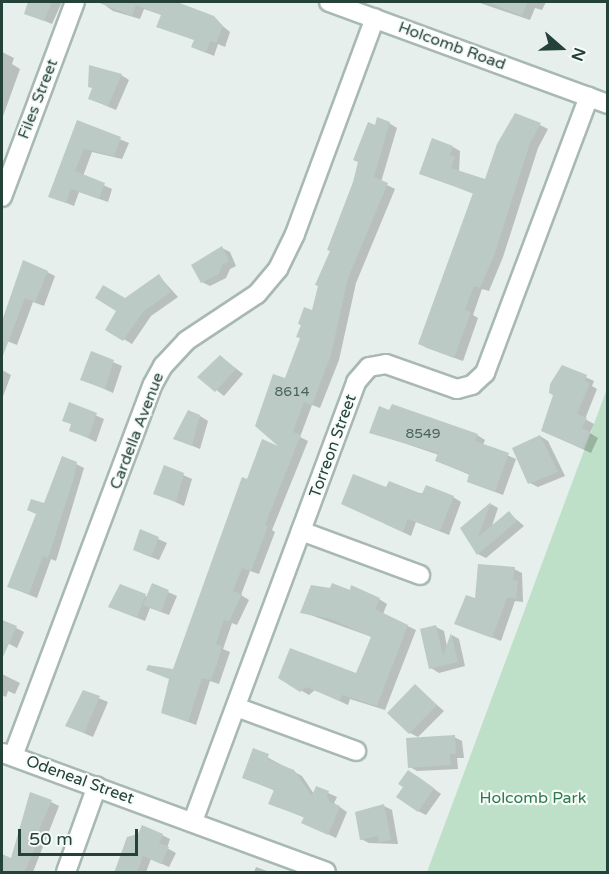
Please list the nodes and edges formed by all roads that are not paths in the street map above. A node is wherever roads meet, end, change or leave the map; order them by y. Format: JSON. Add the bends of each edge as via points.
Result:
{"nodes":[{"id":1,"x":75,"y":2,"type":"edge"},
{"id":2,"x":329,"y":2,"type":"edge"},
{"id":3,"x":375,"y":18,"type":"junction"},
{"id":4,"x":589,"y":97,"type":"junction"},
{"id":5,"x":608,"y":104,"type":"edge"},
{"id":6,"x":2,"y":197,"type":"edge"},
{"id":7,"x":301,"y":531,"type":"junction"},
{"id":8,"x":420,"y":575,"type":"dead end"},
{"id":9,"x":236,"y":707,"type":"junction"},
{"id":10,"x":356,"y":751,"type":"dead end"},
{"id":11,"x":7,"y":754,"type":"edge"},
{"id":12,"x":98,"y":786,"type":"junction"},
{"id":13,"x":193,"y":821,"type":"junction"},
{"id":14,"x":66,"y":873,"type":"edge"},
{"id":15,"x":326,"y":873,"type":"edge"}],
"edges":[{"from":1,"to":6,"type":"street","name":"Files Street"},
{"from":2,"to":3,"type":"street","name":"Holcomb Road"},
{"from":3,"to":4,"type":"street","name":"Holcomb Road"},
{"from":3,"to":11,"type":"street","name":"Cardella Avenue","via":[[295,234],[278,269],[257,294],[186,341],[163,366],[153,384]]},
{"from":4,"to":5,"type":"street","name":"Holcomb Road"},
{"from":4,"to":7,"type":"street","name":"Torreon Street","via":[[485,373],[472,385],[458,389],[386,364],[369,367],[356,382]]},
{"from":7,"to":8,"type":"street"},
{"from":7,"to":9,"type":"street","name":"Torreon Street"},
{"from":9,"to":10,"type":"street"},
{"from":9,"to":13,"type":"street","name":"Torreon Street"},
{"from":11,"to":12,"type":"street","name":"Odeneal Street"},
{"from":12,"to":13,"type":"street","name":"Odeneal Street"},
{"from":12,"to":14,"type":"street"},
{"from":13,"to":15,"type":"street","name":"Odeneal Street"}]}
